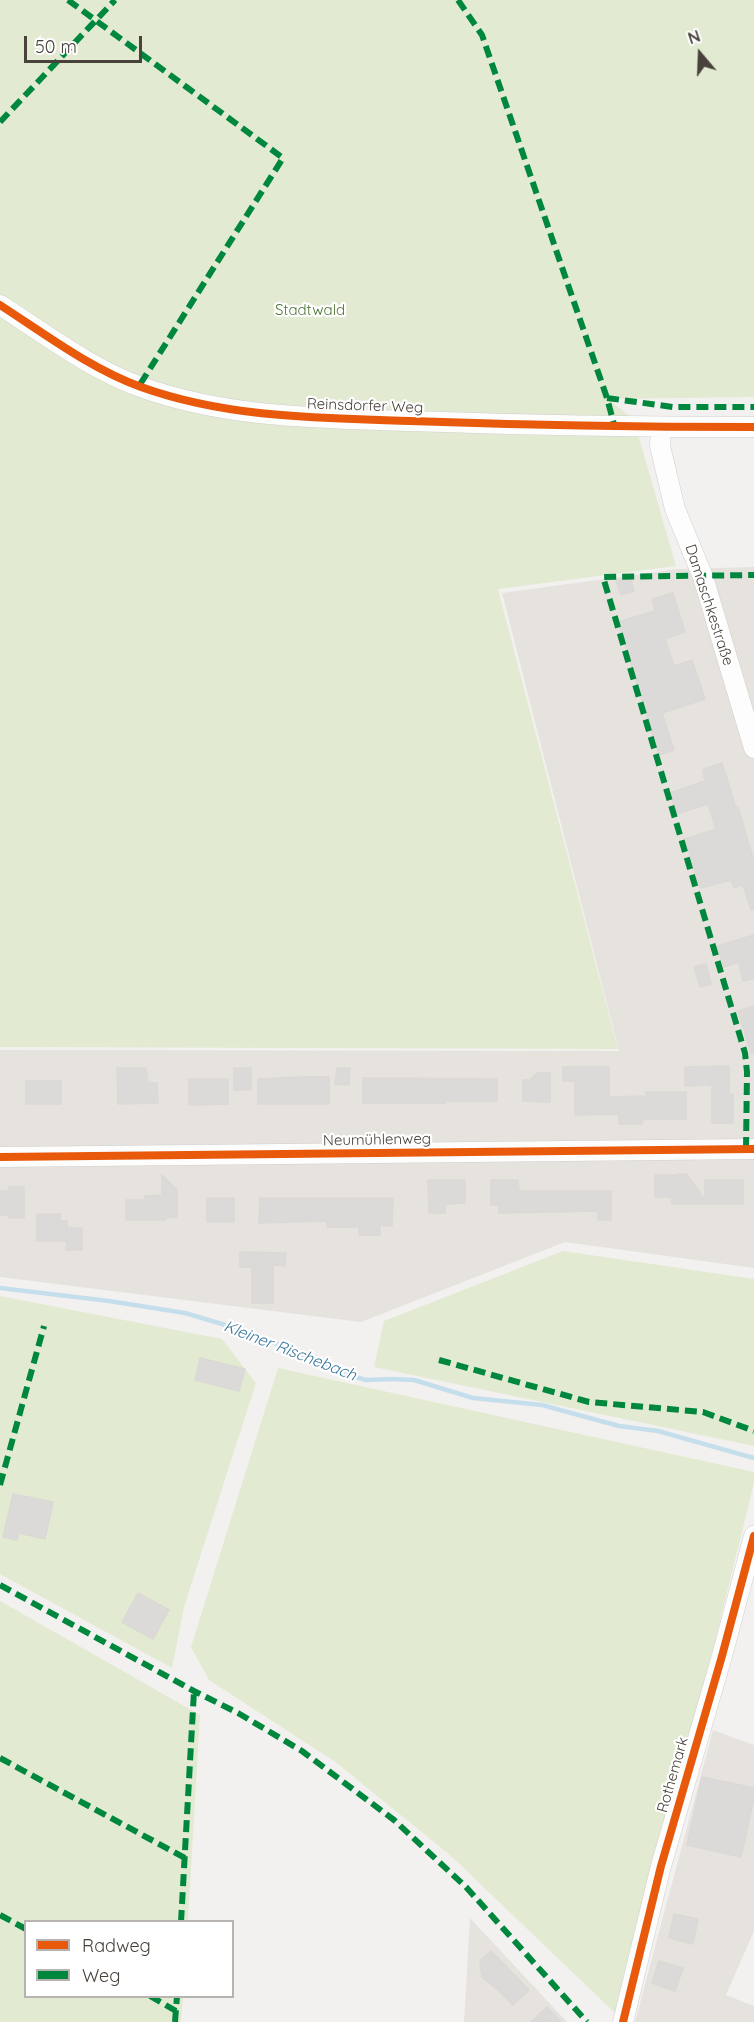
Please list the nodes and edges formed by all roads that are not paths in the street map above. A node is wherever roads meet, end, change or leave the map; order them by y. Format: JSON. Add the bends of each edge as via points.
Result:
{"nodes":[{"id":1,"x":0,"y":305,"type":"edge"},
{"id":2,"x":661,"y":427,"type":"junction"},
{"id":3,"x":754,"y":427,"type":"edge"},
{"id":4,"x":754,"y":748,"type":"edge"},
{"id":5,"x":754,"y":1149,"type":"edge"},
{"id":6,"x":0,"y":1157,"type":"edge"},
{"id":7,"x":754,"y":1536,"type":"edge"},
{"id":8,"x":622,"y":2022,"type":"edge"}],
"edges":[{"from":1,"to":2,"type":"street","name":"Reinsdorfer Weg","via":[[117,376],[166,395],[228,409],[308,417]]},
{"from":2,"to":3,"type":"street","name":"Reinsdorfer Weg"},
{"from":2,"to":4,"type":"street","name":"Damaschkestraße","via":[[660,446],[675,509],[703,577]]},
{"from":5,"to":6,"type":"street","name":"Neumühlenweg"},
{"from":7,"to":8,"type":"street","name":"Rothemark","via":[[661,1866]]}]}
